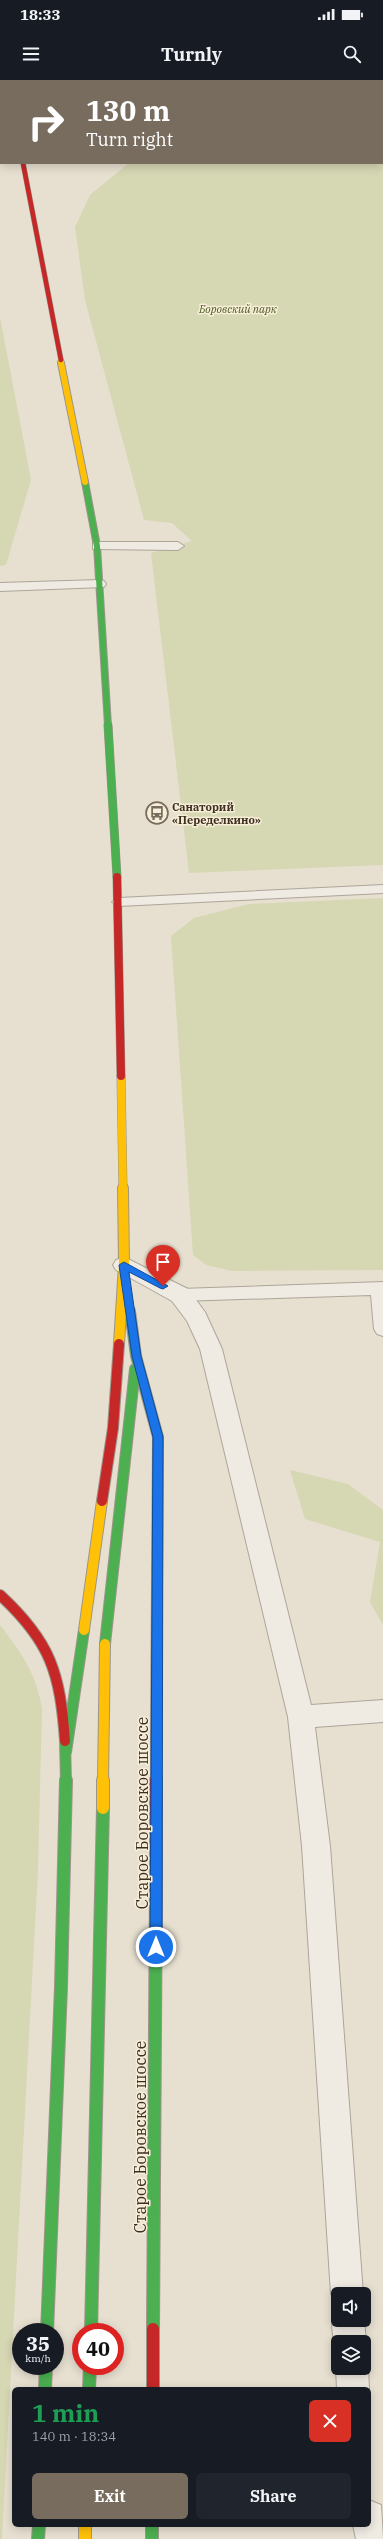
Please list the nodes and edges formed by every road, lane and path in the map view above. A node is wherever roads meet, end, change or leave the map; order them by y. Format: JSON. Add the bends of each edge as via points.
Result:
{"nodes":[{"id":1,"x":23,"y":164,"type":"edge"},
{"id":2,"x":97,"y":546,"type":"junction"},
{"id":3,"x":178,"y":546,"type":"dead end"},
{"id":4,"x":100,"y":584,"type":"junction"},
{"id":5,"x":0,"y":587,"type":"edge"},
{"id":6,"x":383,"y":889,"type":"edge"},
{"id":7,"x":119,"y":902,"type":"junction"},
{"id":8,"x":124,"y":1265,"type":"junction"},
{"id":9,"x":381,"y":1288,"type":"edge"},
{"id":10,"x":180,"y":1295,"type":"junction"},
{"id":11,"x":383,"y":1329,"type":"edge"},
{"id":12,"x":136,"y":1356,"type":"junction"},
{"id":13,"x":0,"y":1595,"type":"edge"},
{"id":14,"x":383,"y":1711,"type":"edge"},
{"id":15,"x":301,"y":1717,"type":"junction"},
{"id":16,"x":66,"y":1752,"type":"junction"},
{"id":17,"x":347,"y":2287,"type":"edge"},
{"id":18,"x":47,"y":2323,"type":"edge"},
{"id":19,"x":91,"y":2323,"type":"edge"},
{"id":20,"x":46,"y":2375,"type":"edge"},
{"id":21,"x":90,"y":2375,"type":"edge"},
{"id":22,"x":352,"y":2375,"type":"edge"},
{"id":23,"x":45,"y":2387,"type":"edge"},
{"id":24,"x":89,"y":2387,"type":"edge"},
{"id":25,"x":153,"y":2387,"type":"edge"},
{"id":26,"x":353,"y":2387,"type":"edge"},
{"id":27,"x":39,"y":2527,"type":"edge"},
{"id":28,"x":85,"y":2527,"type":"edge"},
{"id":29,"x":152,"y":2527,"type":"edge"},
{"id":30,"x":371,"y":2527,"type":"edge"},
{"id":31,"x":38,"y":2539,"type":"edge"},
{"id":32,"x":85,"y":2539,"type":"edge"},
{"id":33,"x":152,"y":2539,"type":"edge"},
{"id":34,"x":373,"y":2539,"type":"edge"}],
"edges":[{"from":1,"to":2,"type":"street"},
{"from":2,"to":3,"type":"lane"},
{"from":2,"to":4,"type":"street"},
{"from":4,"to":5,"type":"lane"},
{"from":4,"to":7,"type":"street"},
{"from":6,"to":7,"type":"lane"},
{"from":7,"to":8,"type":"street"},
{"from":8,"to":10,"type":"street"},
{"from":8,"to":12,"type":"street","name":"Старое Боровское шоссе"},
{"from":8,"to":16,"type":"street","via":[[113,1428]]},
{"from":9,"to":10,"type":"lane"},
{"from":9,"to":11,"type":"lane"},
{"from":10,"to":15,"type":"street","via":[[197,1318],[211,1348]]},
{"from":12,"to":19,"type":"street","via":[[104,1655],[101,1972]]},
{"from":12,"to":25,"type":"street","name":"Старое Боровское шоссе","via":[[158,1437]]},
{"from":13,"to":16,"type":"street","via":[[21,1613],[44,1640],[59,1699]]},
{"from":14,"to":15,"type":"street"},
{"from":15,"to":17,"type":"street","via":[[316,1846]]},
{"from":16,"to":18,"type":"street","via":[[63,1972]]},
{"from":20,"to":23,"type":"street"},
{"from":21,"to":24,"type":"street"},
{"from":22,"to":26,"type":"street"},
{"from":27,"to":31,"type":"street"},
{"from":28,"to":32,"type":"street"},
{"from":29,"to":33,"type":"street"},
{"from":30,"to":34,"type":"street"}]}
